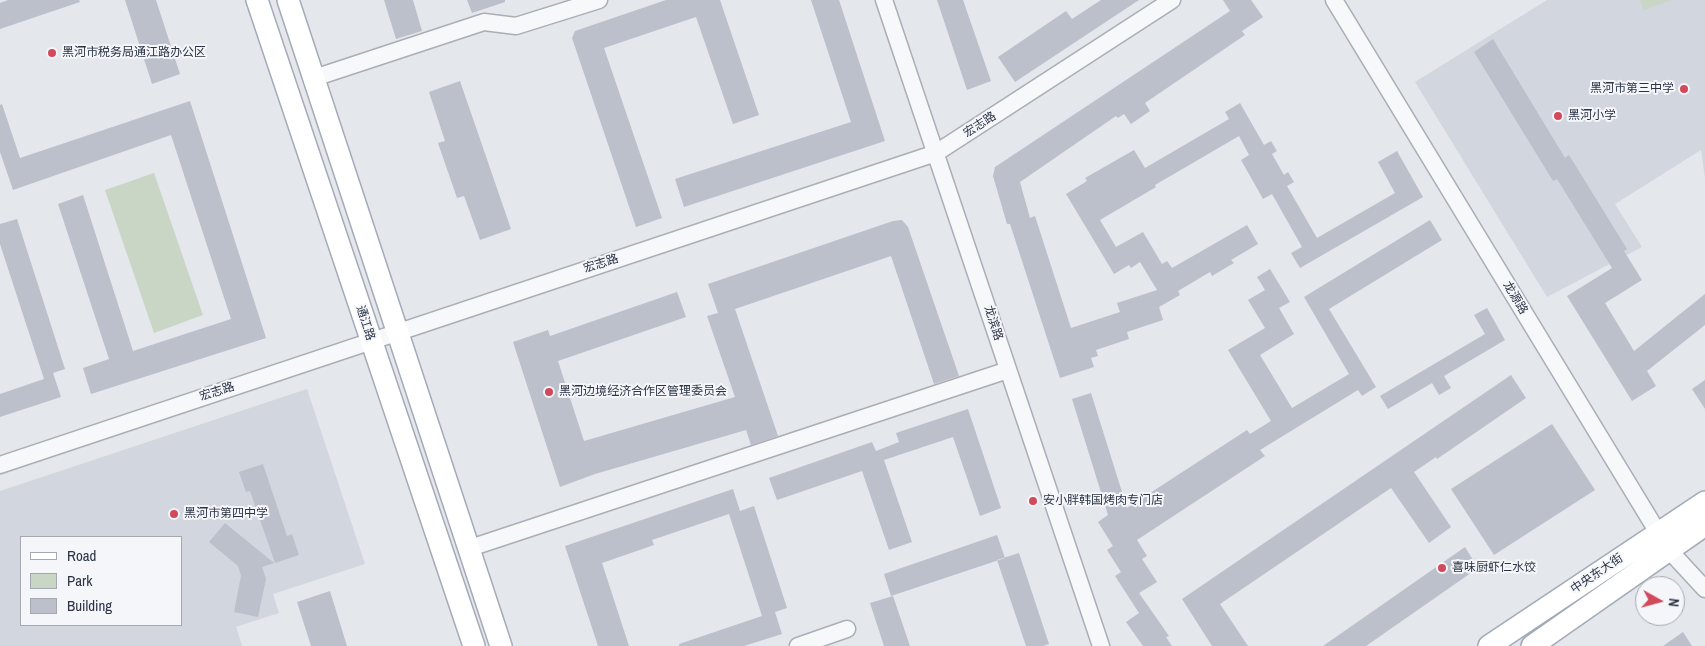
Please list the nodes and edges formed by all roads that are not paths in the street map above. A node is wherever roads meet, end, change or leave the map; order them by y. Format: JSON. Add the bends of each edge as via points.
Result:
{"nodes":[{"id":1,"x":257,"y":0,"type":"edge"},
{"id":2,"x":288,"y":0,"type":"edge"},
{"id":3,"x":599,"y":0,"type":"edge"},
{"id":4,"x":884,"y":0,"type":"edge"},
{"id":5,"x":1172,"y":0,"type":"edge"},
{"id":6,"x":1334,"y":0,"type":"edge"},
{"id":7,"x":314,"y":78,"type":"junction"},
{"id":8,"x":936,"y":153,"type":"junction"},
{"id":9,"x":398,"y":332,"type":"junction"},
{"id":10,"x":371,"y":341,"type":"junction"},
{"id":11,"x":1008,"y":370,"type":"junction"},
{"id":12,"x":0,"y":465,"type":"edge"},
{"id":13,"x":1705,"y":502,"type":"edge"},
{"id":14,"x":1705,"y":525,"type":"edge"},
{"id":15,"x":1663,"y":542,"type":"junction"},
{"id":16,"x":470,"y":548,"type":"junction"},
{"id":17,"x":1705,"y":589,"type":"edge"},
{"id":18,"x":847,"y":629,"type":"dead end"},
{"id":19,"x":474,"y":646,"type":"edge"},
{"id":20,"x":502,"y":646,"type":"edge"},
{"id":21,"x":798,"y":646,"type":"edge"},
{"id":22,"x":1101,"y":646,"type":"edge"},
{"id":23,"x":1489,"y":646,"type":"edge"},
{"id":24,"x":1532,"y":646,"type":"edge"}],
"edges":[{"from":1,"to":10,"type":"main road","name":"通江路"},
{"from":2,"to":7,"type":"main road"},
{"from":3,"to":7,"type":"street","via":[[516,26],[484,22]]},
{"from":4,"to":8,"type":"street","name":"龙滨路"},
{"from":5,"to":8,"type":"street","name":"宏志路"},
{"from":6,"to":15,"type":"street","name":"龙源路"},
{"from":7,"to":9,"type":"main road"},
{"from":8,"to":9,"type":"street","name":"宏志路"},
{"from":8,"to":11,"type":"street","name":"龙滨路"},
{"from":9,"to":10,"type":"street","name":"宏志路"},
{"from":9,"to":16,"type":"main road"},
{"from":10,"to":12,"type":"street","name":"宏志路"},
{"from":10,"to":19,"type":"main road","name":"通江路"},
{"from":11,"to":16,"type":"street"},
{"from":11,"to":22,"type":"street","name":"龙滨路"},
{"from":13,"to":15,"type":"main road","name":"中央东大街"},
{"from":14,"to":15,"type":"main road","name":"中央东大街"},
{"from":15,"to":17,"type":"street","name":"龙源路"},
{"from":15,"to":23,"type":"main road","name":"中央东大街"},
{"from":15,"to":24,"type":"main road","name":"中央东大街"},
{"from":16,"to":20,"type":"main road"},
{"from":18,"to":21,"type":"street"}]}
